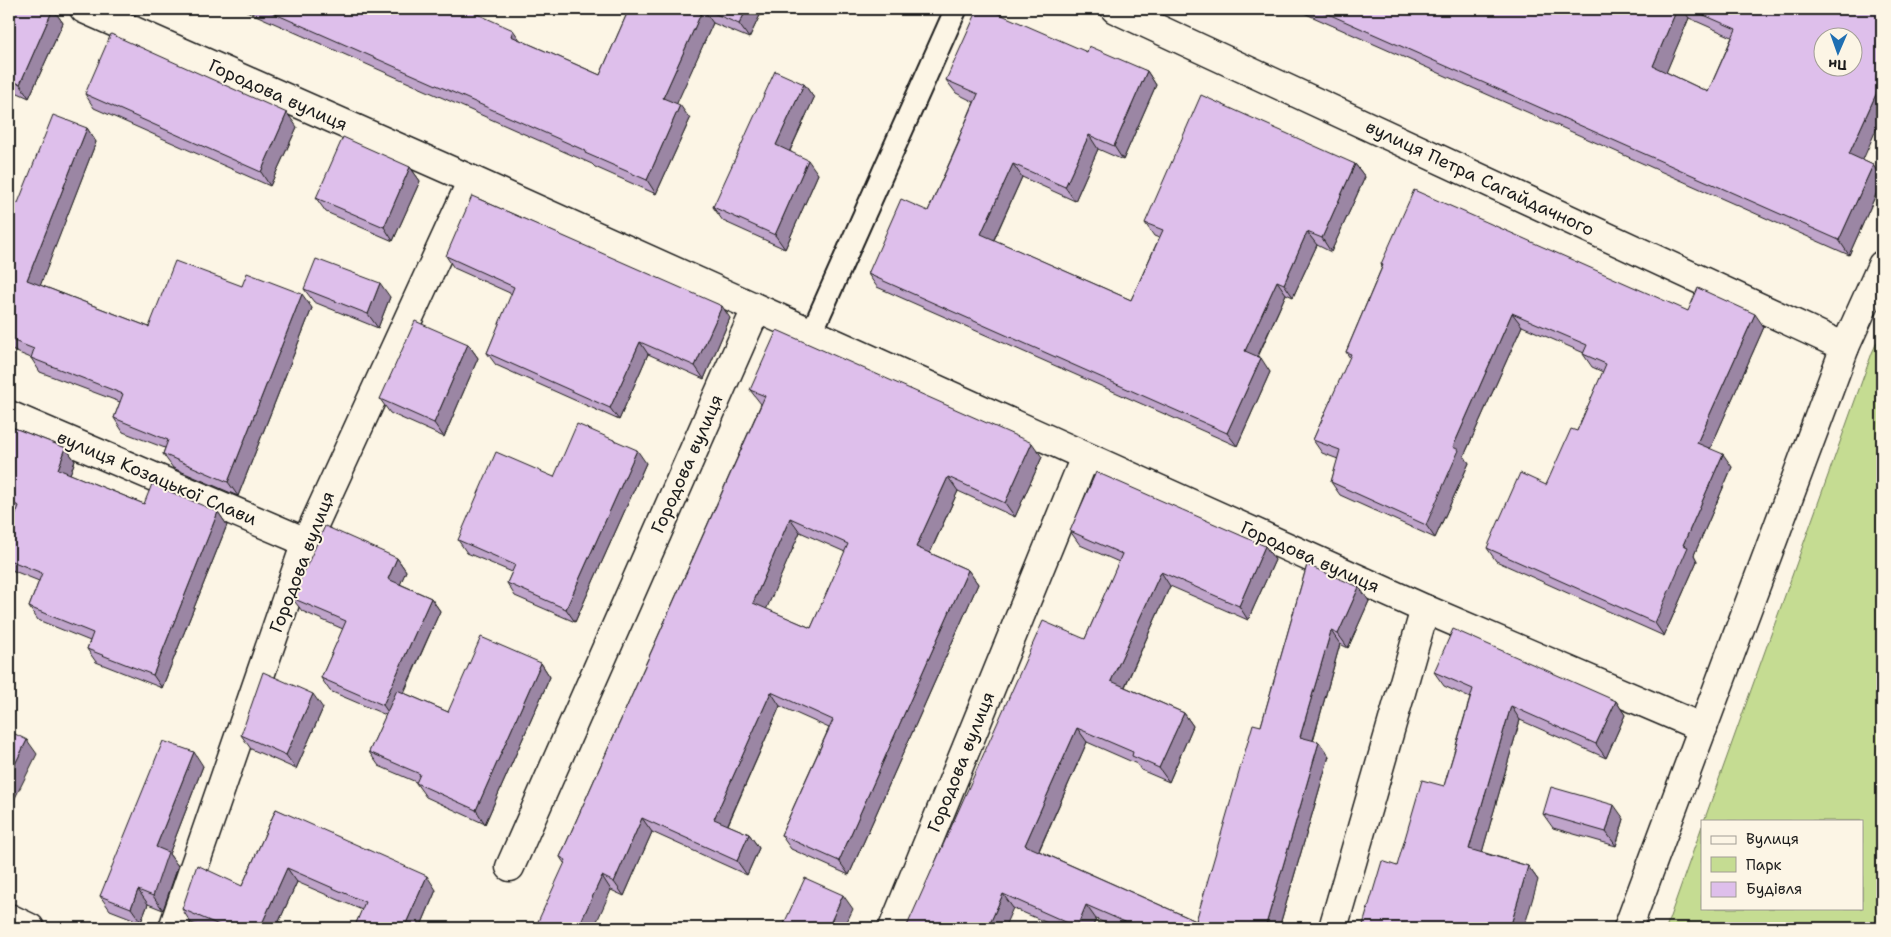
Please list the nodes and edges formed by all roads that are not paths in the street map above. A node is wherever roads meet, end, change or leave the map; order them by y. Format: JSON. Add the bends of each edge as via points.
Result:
{"nodes":[{"id":1,"x":84,"y":9,"type":"edge"},
{"id":2,"x":956,"y":9,"type":"edge"},
{"id":3,"x":1115,"y":9,"type":"edge"},
{"id":4,"x":472,"y":180,"type":"junction"},
{"id":5,"x":1882,"y":265,"type":"edge"},
{"id":6,"x":756,"y":308,"type":"junction"},
{"id":7,"x":811,"y":334,"type":"junction"},
{"id":8,"x":1845,"y":346,"type":"junction"},
{"id":9,"x":9,"y":415,"type":"edge"},
{"id":10,"x":1085,"y":456,"type":"junction"},
{"id":11,"x":306,"y":542,"type":"junction"},
{"id":12,"x":1425,"y":609,"type":"junction"},
{"id":13,"x":1703,"y":728,"type":"junction"},
{"id":14,"x":510,"y":866,"type":"dead end"},
{"id":15,"x":9,"y":918,"type":"edge"},
{"id":16,"x":30,"y":928,"type":"edge"},
{"id":17,"x":173,"y":928,"type":"edge"},
{"id":18,"x":893,"y":928,"type":"edge"},
{"id":19,"x":1333,"y":928,"type":"edge"},
{"id":20,"x":1628,"y":928,"type":"edge"}],
"edges":[{"from":1,"to":4,"type":"street","name":"Городова вулиця"},
{"from":2,"to":7,"type":"lane"},
{"from":3,"to":8,"type":"street","name":"вулиця Петра Сагайдачного"},
{"from":4,"to":6,"type":"street","name":"Городова вулиця"},
{"from":4,"to":11,"type":"street","name":"Городова вулиця"},
{"from":5,"to":8,"type":"street"},
{"from":6,"to":7,"type":"street","name":"Городова вулиця"},
{"from":6,"to":14,"type":"street","name":"Городова вулиця"},
{"from":7,"to":10,"type":"street","name":"Городова вулиця"},
{"from":8,"to":13,"type":"street"},
{"from":9,"to":11,"type":"street","name":"вулиця Козацької Слави"},
{"from":10,"to":12,"type":"street","name":"Городова вулиця"},
{"from":10,"to":18,"type":"street","name":"Городова вулиця"},
{"from":11,"to":17,"type":"street","name":"Городова вулиця"},
{"from":12,"to":13,"type":"street","name":"Городова вулиця"},
{"from":12,"to":19,"type":"street"},
{"from":13,"to":20,"type":"street"},
{"from":15,"to":16,"type":"street"}]}
